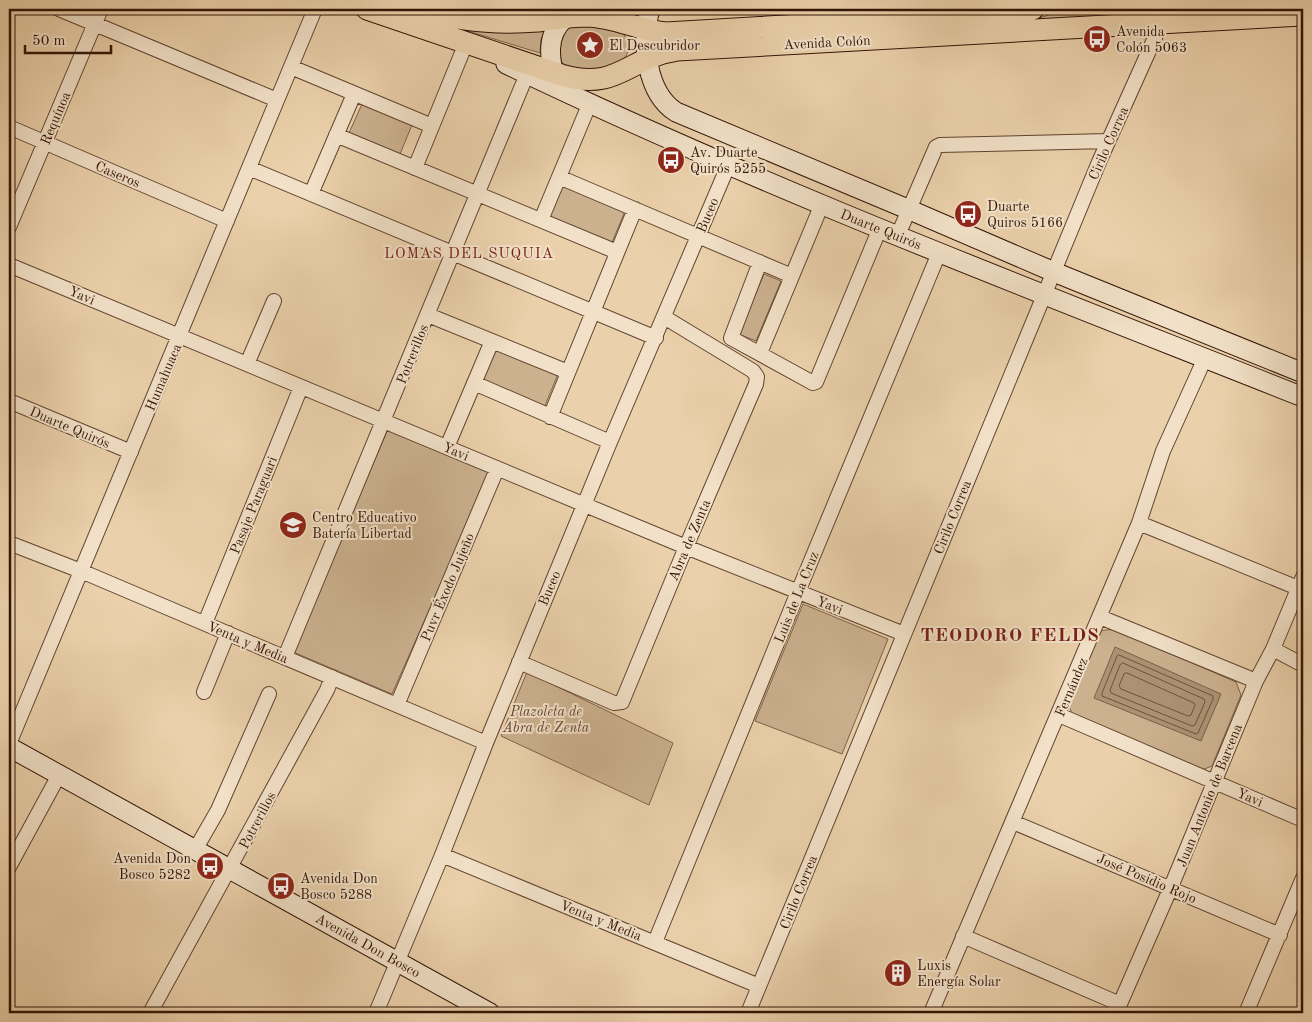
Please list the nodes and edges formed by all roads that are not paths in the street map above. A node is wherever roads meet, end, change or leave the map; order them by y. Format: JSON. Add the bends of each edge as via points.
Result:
{"nodes":[{"id":1,"x":59,"y":9,"type":"edge"},
{"id":2,"x":101,"y":9,"type":"edge"},
{"id":3,"x":315,"y":9,"type":"edge"},
{"id":4,"x":367,"y":9,"type":"edge"},
{"id":5,"x":420,"y":9,"type":"edge"},
{"id":6,"x":650,"y":9,"type":"edge"},
{"id":7,"x":1033,"y":9,"type":"edge"},
{"id":8,"x":964,"y":12,"type":"edge"},
{"id":9,"x":480,"y":15,"type":"edge"},
{"id":10,"x":1197,"y":15,"type":"edge"},
{"id":11,"x":1303,"y":16,"type":"edge"},
{"id":12,"x":802,"y":17,"type":"edge"},
{"id":13,"x":564,"y":18,"type":"junction"},
{"id":14,"x":1150,"y":19,"type":"edge"},
{"id":15,"x":94,"y":24,"type":"junction"},
{"id":16,"x":645,"y":30,"type":"junction"},
{"id":17,"x":466,"y":43,"type":"junction"},
{"id":18,"x":648,"y":58,"type":"junction"},
{"id":19,"x":291,"y":67,"type":"junction"},
{"id":20,"x":527,"y":74,"type":"junction"},
{"id":21,"x":556,"y":81,"type":"junction"},
{"id":22,"x":354,"y":94,"type":"junction"},
{"id":23,"x":278,"y":100,"type":"junction"},
{"id":24,"x":590,"y":105,"type":"junction"},
{"id":25,"x":432,"y":126,"type":"junction"},
{"id":26,"x":9,"y":127,"type":"edge"},
{"id":27,"x":336,"y":135,"type":"junction"},
{"id":28,"x":1108,"y":141,"type":"junction"},
{"id":29,"x":44,"y":142,"type":"junction"},
{"id":30,"x":728,"y":166,"type":"junction"},
{"id":31,"x":249,"y":168,"type":"junction"},
{"id":32,"x":415,"y":168,"type":"junction"},
{"id":33,"x":559,"y":177,"type":"junction"},
{"id":34,"x":311,"y":194,"type":"junction"},
{"id":35,"x":478,"y":194,"type":"junction"},
{"id":36,"x":822,"y":204,"type":"junction"},
{"id":37,"x":635,"y":209,"type":"junction"},
{"id":38,"x":908,"y":209,"type":"junction"},
{"id":39,"x":541,"y":220,"type":"junction"},
{"id":40,"x":227,"y":221,"type":"junction"},
{"id":41,"x":9,"y":227,"type":"edge"},
{"id":42,"x":889,"y":232,"type":"junction"},
{"id":43,"x":699,"y":236,"type":"junction"},
{"id":44,"x":617,"y":252,"type":"junction"},
{"id":45,"x":453,"y":253,"type":"junction"},
{"id":46,"x":939,"y":253,"type":"junction"},
{"id":47,"x":760,"y":262,"type":"junction"},
{"id":48,"x":9,"y":265,"type":"edge"},
{"id":49,"x":1054,"y":272,"type":"junction"},
{"id":50,"x":792,"y":276,"type":"junction"},
{"id":51,"x":1044,"y":295,"type":"junction"},
{"id":52,"x":274,"y":301,"type":"dead end"},
{"id":53,"x":593,"y":311,"type":"junction"},
{"id":54,"x":428,"y":315,"type":"junction"},
{"id":55,"x":664,"y":317,"type":"junction"},
{"id":56,"x":180,"y":336,"type":"junction"},
{"id":57,"x":656,"y":338,"type":"junction"},
{"id":58,"x":492,"y":341,"type":"junction"},
{"id":59,"x":760,"y":353,"type":"junction"},
{"id":60,"x":1205,"y":358,"type":"junction"},
{"id":61,"x":247,"y":364,"type":"junction"},
{"id":62,"x":568,"y":372,"type":"junction"},
{"id":63,"x":1303,"y":373,"type":"edge"},
{"id":64,"x":474,"y":383,"type":"junction"},
{"id":65,"x":302,"y":387,"type":"junction"},
{"id":66,"x":1303,"y":397,"type":"edge"},
{"id":67,"x":9,"y":401,"type":"edge"},
{"id":68,"x":550,"y":417,"type":"junction"},
{"id":69,"x":384,"y":420,"type":"junction"},
{"id":70,"x":610,"y":442,"type":"junction"},
{"id":71,"x":447,"y":447,"type":"junction"},
{"id":72,"x":131,"y":452,"type":"junction"},
{"id":73,"x":497,"y":469,"type":"junction"},
{"id":74,"x":584,"y":505,"type":"junction"},
{"id":75,"x":1139,"y":523,"type":"junction"},
{"id":76,"x":9,"y":543,"type":"edge"},
{"id":77,"x":686,"y":547,"type":"junction"},
{"id":78,"x":81,"y":571,"type":"junction"},
{"id":79,"x":1301,"y":583,"type":"edge"},
{"id":80,"x":798,"y":592,"type":"junction"},
{"id":81,"x":1100,"y":617,"type":"junction"},
{"id":82,"x":205,"y":623,"type":"junction"},
{"id":83,"x":228,"y":633,"type":"junction"},
{"id":84,"x":904,"y":634,"type":"junction"},
{"id":85,"x":1273,"y":649,"type":"junction"},
{"id":86,"x":285,"y":657,"type":"junction"},
{"id":87,"x":519,"y":662,"type":"junction"},
{"id":88,"x":1303,"y":665,"type":"edge"},
{"id":89,"x":332,"y":677,"type":"junction"},
{"id":90,"x":1256,"y":681,"type":"junction"},
{"id":91,"x":204,"y":692,"type":"dead end"},
{"id":92,"x":269,"y":694,"type":"dead end"},
{"id":93,"x":397,"y":705,"type":"junction"},
{"id":94,"x":1059,"y":715,"type":"junction"},
{"id":95,"x":486,"y":743,"type":"junction"},
{"id":96,"x":9,"y":746,"type":"edge"},
{"id":97,"x":59,"y":775,"type":"junction"},
{"id":98,"x":1214,"y":782,"type":"junction"},
{"id":99,"x":1303,"y":820,"type":"edge"},
{"id":100,"x":1013,"y":822,"type":"junction"},
{"id":101,"x":195,"y":850,"type":"junction"},
{"id":102,"x":442,"y":855,"type":"junction"},
{"id":103,"x":9,"y":867,"type":"edge"},
{"id":104,"x":230,"y":870,"type":"junction"},
{"id":105,"x":1303,"y":878,"type":"edge"},
{"id":106,"x":1171,"y":888,"type":"junction"},
{"id":107,"x":1280,"y":935,"type":"junction"},
{"id":108,"x":963,"y":936,"type":"junction"},
{"id":109,"x":655,"y":942,"type":"junction"},
{"id":110,"x":397,"y":962,"type":"junction"},
{"id":111,"x":759,"y":986,"type":"junction"},
{"id":112,"x":1118,"y":1009,"type":"edge"},
{"id":113,"x":150,"y":1013,"type":"edge"},
{"id":114,"x":376,"y":1013,"type":"edge"},
{"id":115,"x":490,"y":1013,"type":"edge"},
{"id":116,"x":748,"y":1013,"type":"edge"},
{"id":117,"x":931,"y":1013,"type":"edge"},
{"id":118,"x":1246,"y":1013,"type":"edge"}],
"edges":[{"from":1,"to":15,"type":"street"},
{"from":2,"to":15,"type":"street","name":"Requínoa"},
{"from":3,"to":19,"type":"street","name":"Humahuaca"},
{"from":4,"to":17,"type":"main road","name":"Avenida Colón"},
{"from":5,"to":9,"type":"main road","name":"Avenida Colón"},
{"from":6,"to":16,"type":"main road","name":"Duarte Quirós"},
{"from":7,"to":8,"type":"main road","name":"Avenida Colón","via":[[1007,13]]},
{"from":8,"to":12,"type":"main road","name":"Avenida Colón"},
{"from":9,"to":13,"type":"main road","name":"Avenida Colón","via":[[515,22]]},
{"from":10,"to":11,"type":"main road","name":"Avenida Colón"},
{"from":10,"to":14,"type":"main road","name":"Avenida Colón"},
{"from":12,"to":16,"type":"main road","name":"Avenida Colón","via":[[666,33]]},
{"from":13,"to":16,"type":"main road","name":"Avenida Colón","via":[[603,18]]},
{"from":13,"to":21,"type":"main road","via":[[556,26],[550,41]]},
{"from":14,"to":18,"type":"main road","name":"Avenida Colón","via":[[667,51]]},
{"from":14,"to":28,"type":"street","name":"Cirilo Correa"},
{"from":15,"to":23,"type":"street"},
{"from":15,"to":29,"type":"street","name":"Requínoa"},
{"from":16,"to":18,"type":"main road","name":"Duarte Quirós"},
{"from":17,"to":20,"type":"main road","name":"Duarte Quirós"},
{"from":17,"to":21,"type":"main road","name":"Avenida Colón"},
{"from":17,"to":25,"type":"street"},
{"from":18,"to":21,"type":"main road","name":"Avenida Colón","via":[[621,73],[598,80]]},
{"from":18,"to":38,"type":"main road","name":"Duarte Quirós","via":[[658,94],[676,112]]},
{"from":19,"to":22,"type":"street"},
{"from":19,"to":23,"type":"street","name":"Humahuaca"},
{"from":20,"to":21,"type":"main road","name":"Duarte Quirós"},
{"from":20,"to":35,"type":"street","name":"Potrerillos"},
{"from":21,"to":24,"type":"main road","name":"Duarte Quirós"},
{"from":22,"to":25,"type":"street"},
{"from":22,"to":27,"type":"street"},
{"from":23,"to":31,"type":"street","name":"Humahuaca"},
{"from":24,"to":30,"type":"main road","name":"Duarte Quirós"},
{"from":24,"to":33,"type":"street"},
{"from":25,"to":32,"type":"street"},
{"from":26,"to":29,"type":"street","name":"Caseros"},
{"from":27,"to":32,"type":"street"},
{"from":27,"to":34,"type":"street"},
{"from":28,"to":38,"type":"street","via":[[940,145],[936,147]]},
{"from":28,"to":49,"type":"street","name":"Cirilo Correa"},
{"from":29,"to":40,"type":"street","name":"Caseros"},
{"from":29,"to":41,"type":"street","name":"Requínoa"},
{"from":30,"to":36,"type":"main road","name":"Duarte Quirós"},
{"from":30,"to":43,"type":"street","name":"Buceo"},
{"from":31,"to":34,"type":"street"},
{"from":31,"to":40,"type":"street","name":"Humahuaca"},
{"from":32,"to":35,"type":"street"},
{"from":33,"to":37,"type":"street"},
{"from":33,"to":39,"type":"street"},
{"from":34,"to":45,"type":"street"},
{"from":35,"to":39,"type":"street"},
{"from":35,"to":45,"type":"street","name":"Potrerillos"},
{"from":36,"to":42,"type":"main road","name":"Duarte Quirós"},
{"from":36,"to":50,"type":"street"},
{"from":37,"to":43,"type":"street"},
{"from":37,"to":44,"type":"street"},
{"from":38,"to":42,"type":"street"},
{"from":38,"to":49,"type":"main road","name":"Duarte Quirós"},
{"from":39,"to":44,"type":"street"},
{"from":40,"to":56,"type":"street","name":"Humahuaca"},
{"from":42,"to":46,"type":"main road","name":"Duarte Quirós"},
{"from":42,"to":59,"type":"street","via":[[816,382]]},
{"from":43,"to":47,"type":"street"},
{"from":43,"to":55,"type":"street","name":"Buceo"},
{"from":44,"to":53,"type":"street"},
{"from":45,"to":53,"type":"street"},
{"from":45,"to":54,"type":"street","name":"Potrerillos"},
{"from":46,"to":51,"type":"main road","name":"Duarte Quirós"},
{"from":46,"to":80,"type":"street","name":"Luis de La Cruz"},
{"from":47,"to":50,"type":"street"},
{"from":47,"to":59,"type":"street","via":[[730,336]]},
{"from":48,"to":56,"type":"street","name":"Yavi"},
{"from":49,"to":51,"type":"street","name":"Cirilo Correa"},
{"from":49,"to":63,"type":"main road","name":"Duarte Quirós"},
{"from":50,"to":59,"type":"street"},
{"from":51,"to":60,"type":"main road","name":"Duarte Quirós"},
{"from":51,"to":84,"type":"street","name":"Cirilo Correa"},
{"from":52,"to":61,"type":"street"},
{"from":53,"to":57,"type":"street"},
{"from":53,"to":62,"type":"street"},
{"from":54,"to":58,"type":"street"},
{"from":54,"to":69,"type":"street","name":"Potrerillos"},
{"from":55,"to":57,"type":"street","name":"Buceo"},
{"from":55,"to":77,"type":"street","name":"Abra de Zenta","via":[[753,371],[757,377]]},
{"from":56,"to":61,"type":"street","name":"Yavi"},
{"from":56,"to":72,"type":"street","name":"Humahuaca"},
{"from":57,"to":70,"type":"street","name":"Buceo"},
{"from":58,"to":62,"type":"street"},
{"from":58,"to":64,"type":"street"},
{"from":60,"to":66,"type":"main road","name":"Duarte Quirós"},
{"from":60,"to":75,"type":"street","name":"Fernández","via":[[1163,451]]},
{"from":61,"to":65,"type":"street","name":"Yavi"},
{"from":62,"to":68,"type":"street"},
{"from":64,"to":68,"type":"street"},
{"from":64,"to":71,"type":"street"},
{"from":65,"to":69,"type":"street","name":"Yavi"},
{"from":65,"to":82,"type":"street","name":"Pasaje Paraguari"},
{"from":67,"to":72,"type":"street","name":"Duarte Quirós"},
{"from":68,"to":70,"type":"street"},
{"from":69,"to":71,"type":"street","name":"Yavi"},
{"from":69,"to":86,"type":"street","name":"Potrerillos"},
{"from":70,"to":74,"type":"street","name":"Buceo"},
{"from":71,"to":73,"type":"street","name":"Yavi"},
{"from":72,"to":78,"type":"street","name":"Humahuaca"},
{"from":73,"to":74,"type":"street","name":"Yavi"},
{"from":73,"to":93,"type":"street","name":"Puvr Éxodo Jujeño"},
{"from":74,"to":77,"type":"street","name":"Yavi"},
{"from":74,"to":87,"type":"street","name":"Buceo"},
{"from":75,"to":79,"type":"street"},
{"from":75,"to":81,"type":"street","name":"Fernández"},
{"from":76,"to":78,"type":"street","name":"Venta y Media"},
{"from":77,"to":80,"type":"street","name":"Yavi"},
{"from":77,"to":87,"type":"street","name":"Abra de Zenta","via":[[622,702],[614,703]]},
{"from":78,"to":82,"type":"street","name":"Venta y Media"},
{"from":78,"to":96,"type":"street","name":"Humahuaca"},
{"from":79,"to":85,"type":"street","name":"Juan Antonio de Barcena"},
{"from":80,"to":84,"type":"street","name":"Yavi"},
{"from":80,"to":109,"type":"street","name":"Luis de La Cruz"},
{"from":81,"to":90,"type":"street"},
{"from":81,"to":94,"type":"street","name":"Fernández"},
{"from":82,"to":83,"type":"street","name":"Venta y Media"},
{"from":83,"to":86,"type":"street","name":"Venta y Media"},
{"from":83,"to":91,"type":"street"},
{"from":84,"to":111,"type":"street","name":"Cirilo Correa"},
{"from":85,"to":88,"type":"street"},
{"from":85,"to":90,"type":"street","name":"Juan Antonio de Barcena"},
{"from":86,"to":89,"type":"street","name":"Venta y Media"},
{"from":87,"to":95,"type":"street","name":"Buceo"},
{"from":89,"to":93,"type":"street","name":"Venta y Media"},
{"from":89,"to":104,"type":"street","name":"Potrerillos"},
{"from":90,"to":98,"type":"street","name":"Juan Antonio de Barcena"},
{"from":92,"to":101,"type":"street","via":[[218,810]]},
{"from":93,"to":95,"type":"street","name":"Venta y Media"},
{"from":94,"to":98,"type":"street","name":"Yavi"},
{"from":94,"to":100,"type":"street","name":"Fernández"},
{"from":95,"to":102,"type":"street","name":"Buceo"},
{"from":96,"to":97,"type":"main road","name":"Avenida Don Bosco"},
{"from":97,"to":101,"type":"main road","name":"Avenida Don Bosco"},
{"from":97,"to":103,"type":"street"},
{"from":98,"to":99,"type":"street","name":"Yavi"},
{"from":98,"to":106,"type":"street","name":"Juan Antonio de Barcena"},
{"from":100,"to":106,"type":"street","name":"José Posidio Rojo"},
{"from":100,"to":108,"type":"street","name":"Fernández"},
{"from":101,"to":104,"type":"main road","name":"Avenida Don Bosco"},
{"from":102,"to":109,"type":"street","name":"Venta y Media"},
{"from":102,"to":110,"type":"street","name":"Buceo"},
{"from":104,"to":110,"type":"main road","name":"Avenida Don Bosco"},
{"from":104,"to":113,"type":"street","name":"Potrerillos"},
{"from":105,"to":107,"type":"street"},
{"from":106,"to":107,"type":"street","name":"José Posidio Rojo"},
{"from":106,"to":112,"type":"street","name":"Juan Antonio de Barcena"},
{"from":107,"to":118,"type":"street"},
{"from":108,"to":112,"type":"street"},
{"from":108,"to":117,"type":"street","name":"Fernández"},
{"from":109,"to":111,"type":"street","name":"Venta y Media"},
{"from":110,"to":114,"type":"street","name":"Buceo"},
{"from":110,"to":115,"type":"main road","name":"Avenida Don Bosco"},
{"from":111,"to":116,"type":"street","name":"Cirilo Correa"}]}
